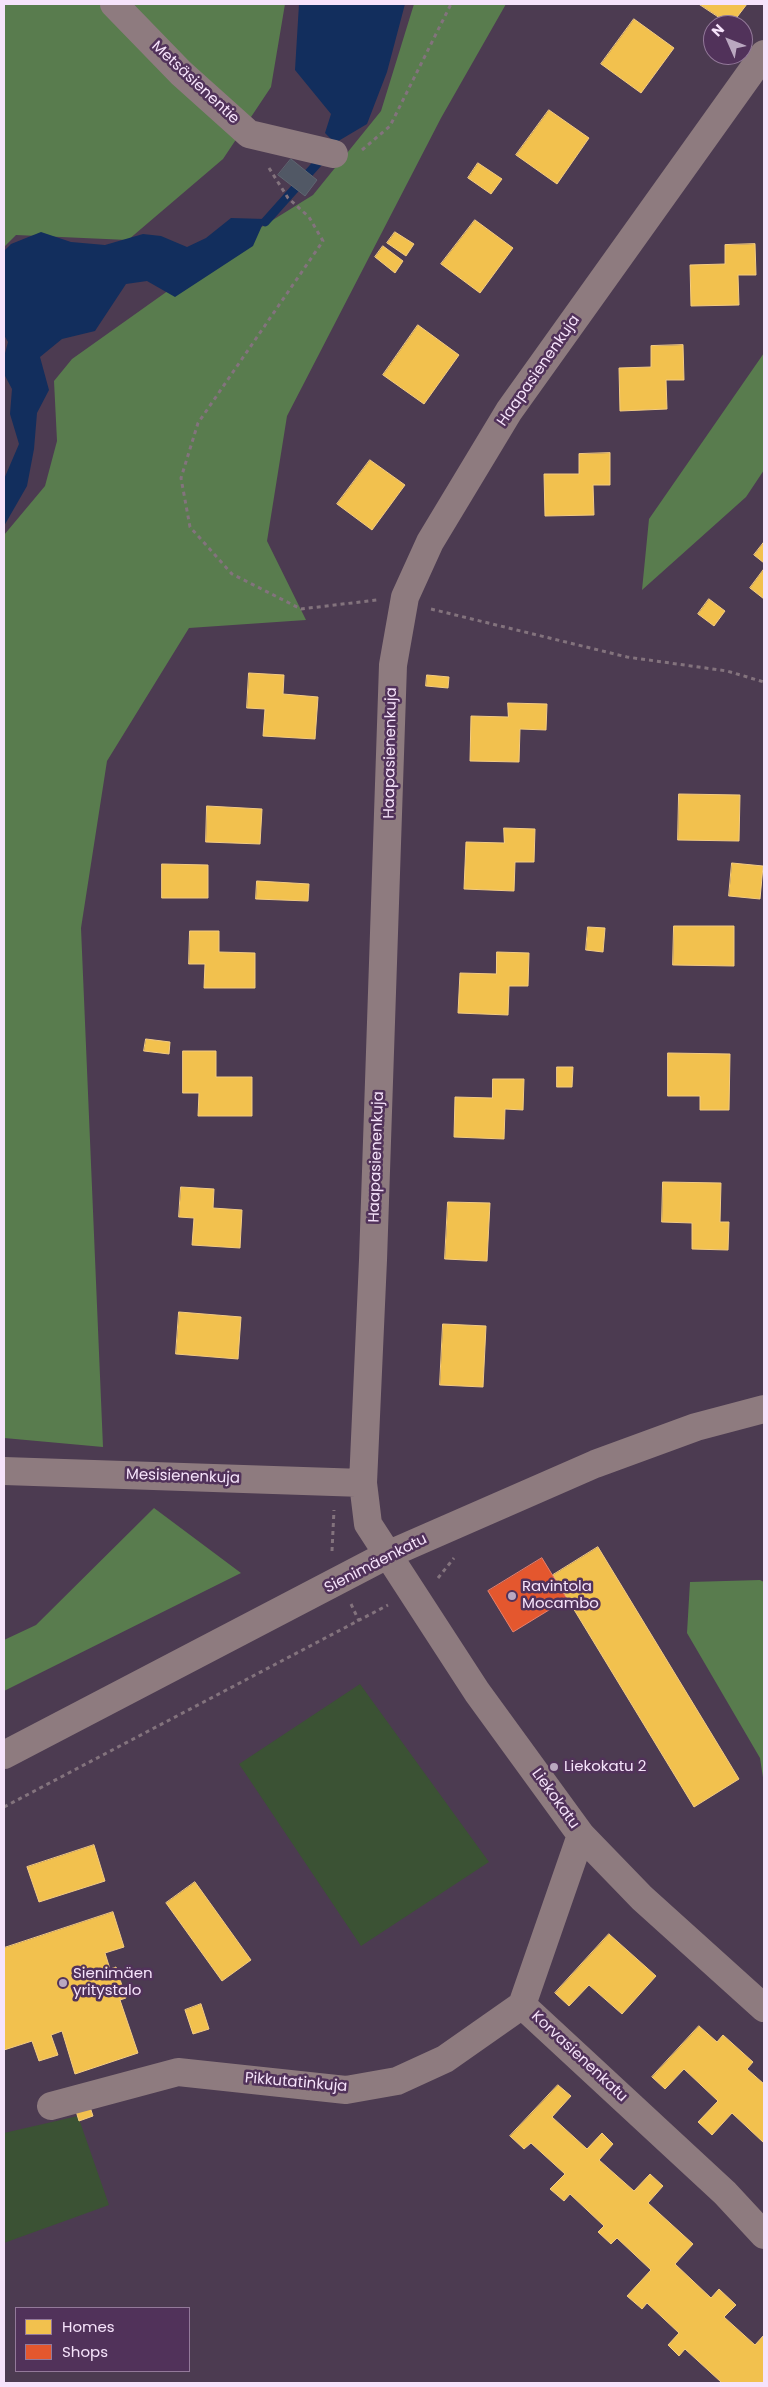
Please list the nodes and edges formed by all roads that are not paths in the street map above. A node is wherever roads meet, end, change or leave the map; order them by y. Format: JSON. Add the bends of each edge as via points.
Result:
{"nodes":[{"id":1,"x":114,"y":4,"type":"edge"},
{"id":2,"x":764,"y":54,"type":"edge"},
{"id":3,"x":334,"y":154,"type":"road end"},
{"id":4,"x":764,"y":1409,"type":"edge"},
{"id":5,"x":4,"y":1471,"type":"edge"},
{"id":6,"x":363,"y":1483,"type":"junction"},
{"id":7,"x":387,"y":1555,"type":"junction"},
{"id":8,"x":4,"y":1755,"type":"edge"},
{"id":9,"x":581,"y":1835,"type":"junction"},
{"id":10,"x":522,"y":2005,"type":"junction"},
{"id":11,"x":764,"y":2008,"type":"edge"},
{"id":12,"x":51,"y":2106,"type":"dead end"},
{"id":13,"x":764,"y":2235,"type":"edge"}],
"edges":[{"from":1,"to":3,"type":"street","name":"Metsäsienentie","via":[[181,73],[249,134]]},
{"from":2,"to":6,"type":"street","name":"Haapasienenkuja","via":[[509,411],[430,542],[405,600],[393,665]]},
{"from":4,"to":7,"type":"street","name":"Sienimäenkatu","via":[[696,1427],[595,1464]]},
{"from":5,"to":6,"type":"street","name":"Mesisienenkuja"},
{"from":6,"to":7,"type":"street","name":"Haapasienenkuja","via":[[368,1524]]},
{"from":7,"to":8,"type":"street","name":"Sienimäenkatu"},
{"from":7,"to":9,"type":"street","name":"Liekokatu","via":[[477,1692]]},
{"from":9,"to":10,"type":"street","name":"Korvasienenkatu"},
{"from":9,"to":11,"type":"street","name":"Liekokatu","via":[[642,1898]]},
{"from":10,"to":12,"type":"street","name":"Pikkutatinkuja","via":[[445,2059],[397,2081],[346,2090],[178,2072]]},
{"from":10,"to":13,"type":"street","name":"Korvasienenkatu","via":[[725,2193]]}]}
